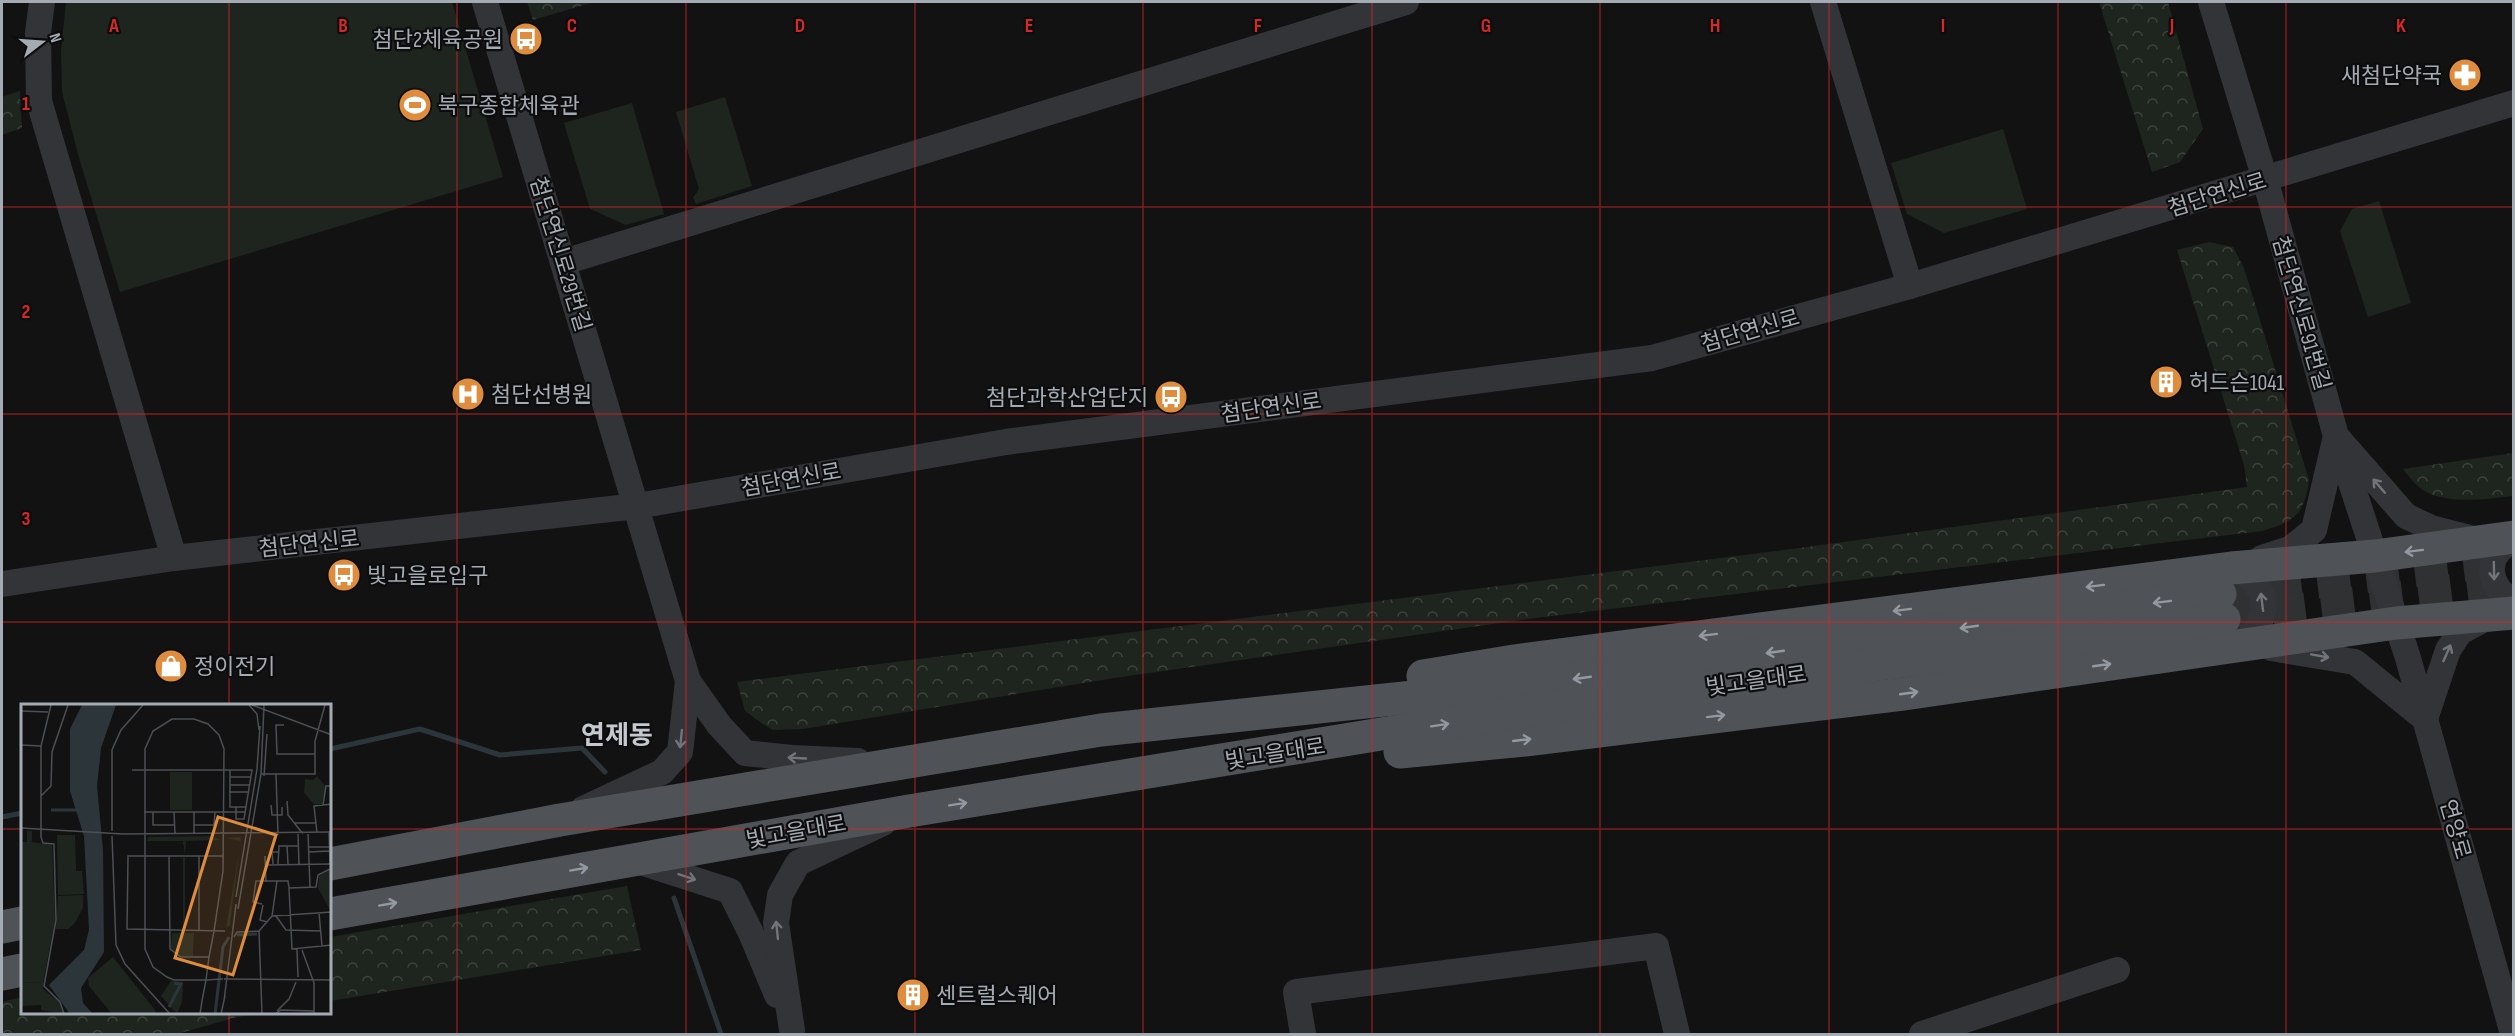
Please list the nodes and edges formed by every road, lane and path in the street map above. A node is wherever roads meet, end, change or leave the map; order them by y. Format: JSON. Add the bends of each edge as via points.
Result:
{"nodes":[{"id":1,"x":42,"y":2,"type":"edge"},
{"id":2,"x":484,"y":2,"type":"edge"},
{"id":3,"x":1406,"y":2,"type":"edge"},
{"id":4,"x":1822,"y":2,"type":"edge"},
{"id":5,"x":2211,"y":2,"type":"edge"},
{"id":6,"x":2514,"y":103,"type":"edge"},
{"id":7,"x":2265,"y":179,"type":"junction"},
{"id":8,"x":564,"y":262,"type":"junction"},
{"id":9,"x":1910,"y":286,"type":"junction"},
{"id":10,"x":2336,"y":436,"type":"junction"},
{"id":11,"x":637,"y":506,"type":"junction"},
{"id":12,"x":2503,"y":540,"type":"edge"},
{"id":13,"x":2375,"y":556,"type":"junction"},
{"id":14,"x":174,"y":558,"type":"junction"},
{"id":15,"x":2,"y":584,"type":"edge"},
{"id":16,"x":2229,"y":606,"type":"junction"},
{"id":17,"x":2506,"y":610,"type":"edge"},
{"id":18,"x":2396,"y":623,"type":"junction"},
{"id":19,"x":688,"y":681,"type":"junction"},
{"id":20,"x":2425,"y":719,"type":"junction"},
{"id":21,"x":898,"y":762,"type":"junction"},
{"id":22,"x":909,"y":812,"type":"junction"},
{"id":23,"x":560,"y":820,"type":"junction"},
{"id":24,"x":631,"y":859,"type":"junction"},
{"id":25,"x":332,"y":864,"type":"edge"},
{"id":26,"x":332,"y":914,"type":"edge"},
{"id":27,"x":21,"y":923,"type":"edge"},
{"id":28,"x":2,"y":927,"type":"edge"},
{"id":29,"x":21,"y":970,"type":"edge"},
{"id":30,"x":2117,"y":970,"type":"dead end"},
{"id":31,"x":2,"y":974,"type":"edge"},
{"id":32,"x":1981,"y":1025,"type":"edge"},
{"id":33,"x":793,"y":1032,"type":"edge"},
{"id":34,"x":1303,"y":1035,"type":"edge"},
{"id":35,"x":1677,"y":1035,"type":"edge"},
{"id":36,"x":1922,"y":1035,"type":"edge"},
{"id":37,"x":2513,"y":1035,"type":"edge"}],
"edges":[{"from":1,"to":14,"type":"street","via":[[39,101]]},
{"from":2,"to":8,"type":"street","name":"첨단연신로29번길"},
{"from":3,"to":8,"type":"street"},
{"from":4,"to":9,"type":"street"},
{"from":5,"to":7,"type":"street","name":"첨단연신로91번길"},
{"from":6,"to":7,"type":"street","name":"첨단연신로"},
{"from":7,"to":9,"type":"street","name":"첨단연신로"},
{"from":7,"to":10,"type":"street","name":"첨단연신로91번길"},
{"from":8,"to":11,"type":"street","name":"첨단연신로29번길"},
{"from":9,"to":11,"type":"street","name":"첨단연신로","via":[[1652,358],[1006,442]]},
{"from":12,"to":10,"type":"street","one_way":true,"via":[[2432,528],[2406,516]]},
{"from":10,"to":13,"type":"street","name":"첨단연신로91번길"},
{"from":10,"to":16,"type":"street","via":[[2314,530]]},
{"from":11,"to":14,"type":"street","name":"첨단연신로"},
{"from":11,"to":19,"type":"street","name":"첨단연신로29번길"},
{"from":12,"to":13,"type":"main road","one_way":true},
{"from":12,"to":17,"type":"street","one_way":true,"via":[[2492,575],[2496,588],[2505,597]]},
{"from":13,"to":16,"type":"main road","one_way":true},
{"from":13,"to":18,"type":"street","name":"첨단연신로91번길"},
{"from":14,"to":15,"type":"street","name":"첨단연신로"},
{"from":16,"to":18,"type":"main road"},
{"from":16,"to":20,"type":"street","one_way":true,"via":[[2355,662]]},
{"from":16,"to":21,"type":"main road","name":"빛고을대로","one_way":true,"via":[[1101,730]]},
{"from":22,"to":16,"type":"main road","name":"빛고을대로","one_way":true,"via":[[1109,780],[1526,740],[1903,694]]},
{"from":17,"to":18,"type":"main road"},
{"from":20,"to":17,"type":"street","one_way":true,"via":[[2448,650],[2460,632]]},
{"from":18,"to":20,"type":"street","name":"연양로"},
{"from":21,"to":19,"type":"street","one_way":true,"via":[[745,753]]},
{"from":19,"to":23,"type":"street","one_way":true,"via":[[680,752],[662,772]]},
{"from":20,"to":37,"type":"street","name":"연양로"},
{"from":21,"to":23,"type":"main road","name":"빛고을대로"},
{"from":22,"to":24,"type":"main road","name":"빛고을대로"},
{"from":33,"to":22,"type":"street","one_way":true,"via":[[776,923],[780,895],[798,863]]},
{"from":23,"to":25,"type":"main road","name":"빛고을대로"},
{"from":26,"to":24,"type":"main road","name":"빛고을대로","one_way":true},
{"from":24,"to":33,"type":"street","one_way":true,"via":[[730,891]]},
{"from":27,"to":28,"type":"main road"},
{"from":29,"to":31,"type":"main road"},
{"from":30,"to":32,"type":"street"},
{"from":32,"to":36,"type":"street"},
{"from":34,"to":35,"type":"street","via":[[1296,992],[1656,946]]}]}
